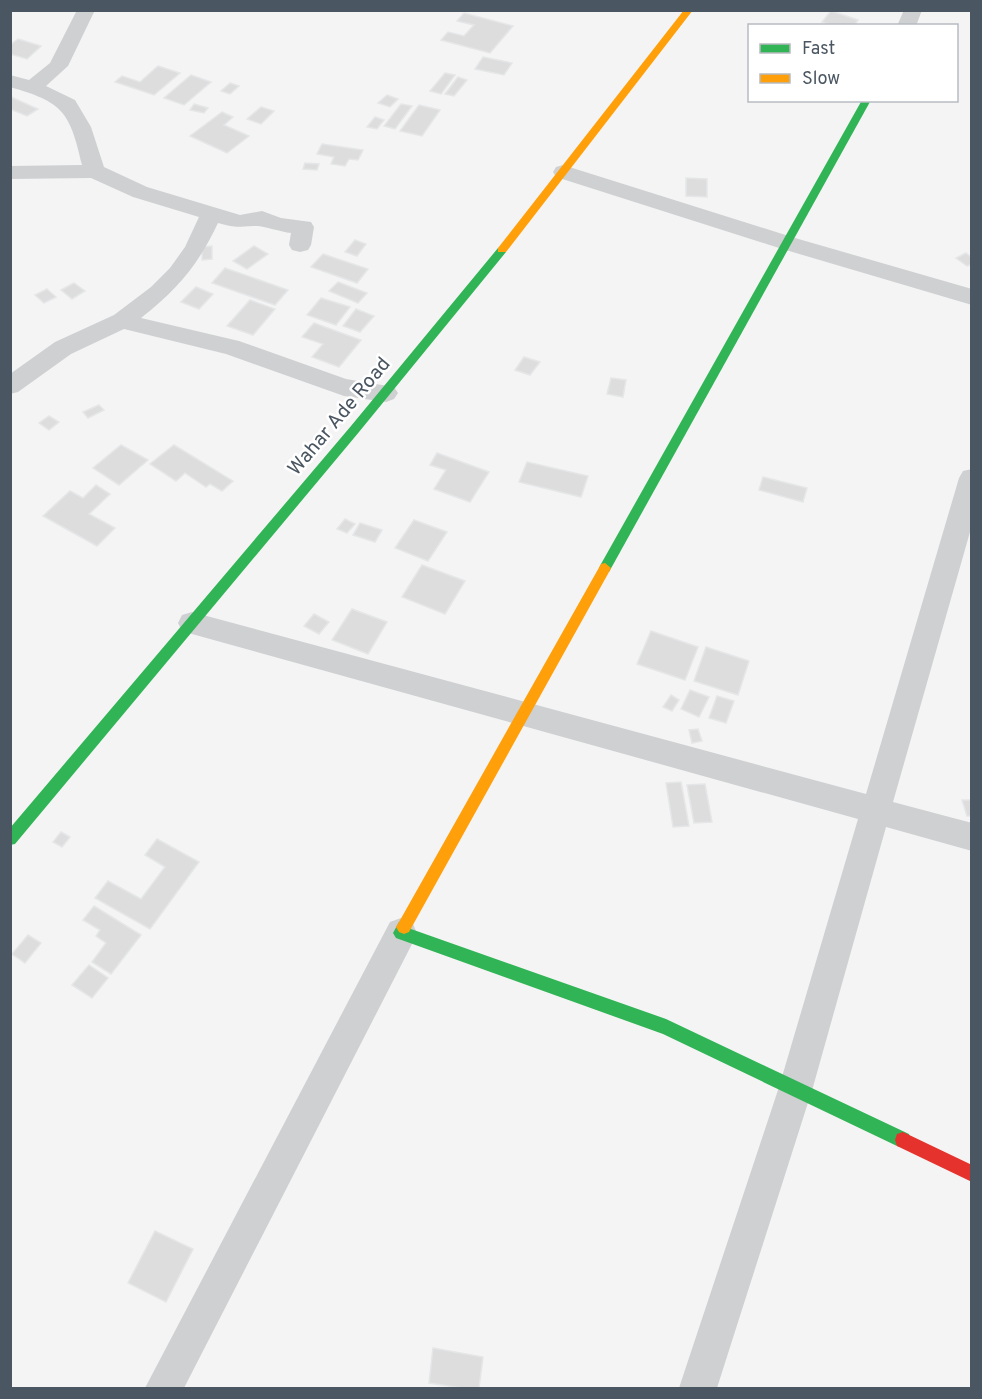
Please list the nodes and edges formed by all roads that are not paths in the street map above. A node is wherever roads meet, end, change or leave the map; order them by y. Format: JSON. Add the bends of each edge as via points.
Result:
{"nodes":[{"id":1,"x":86,"y":10,"type":"edge"},
{"id":2,"x":689,"y":10,"type":"edge"},
{"id":3,"x":913,"y":10,"type":"edge"},
{"id":4,"x":907,"y":24,"type":"edge"},
{"id":5,"x":10,"y":81,"type":"edge"},
{"id":6,"x":32,"y":88,"type":"junction"},
{"id":7,"x":866,"y":102,"type":"edge"},
{"id":8,"x":94,"y":171,"type":"junction"},
{"id":9,"x":563,"y":172,"type":"junction"},
{"id":10,"x":10,"y":173,"type":"edge"},
{"id":11,"x":212,"y":213,"type":"junction"},
{"id":12,"x":787,"y":243,"type":"junction"},
{"id":13,"x":300,"y":245,"type":"dead end"},
{"id":14,"x":972,"y":297,"type":"edge"},
{"id":15,"x":122,"y":321,"type":"junction"},
{"id":16,"x":10,"y":386,"type":"edge"},
{"id":17,"x":386,"y":393,"type":"junction"},
{"id":18,"x":972,"y":478,"type":"edge"},
{"id":19,"x":192,"y":623,"type":"junction"},
{"id":20,"x":524,"y":714,"type":"junction"},
{"id":21,"x":875,"y":811,"type":"junction"},
{"id":22,"x":972,"y":837,"type":"edge"},
{"id":23,"x":10,"y":839,"type":"edge"},
{"id":24,"x":401,"y":933,"type":"junction"},
{"id":25,"x":796,"y":1087,"type":"junction"},
{"id":26,"x":972,"y":1174,"type":"edge"},
{"id":27,"x":164,"y":1389,"type":"edge"},
{"id":28,"x":698,"y":1389,"type":"edge"}],
"edges":[{"from":1,"to":6,"type":"street","via":[[58,66]]},
{"from":2,"to":9,"type":"street","name":"Wahar Ade Road"},
{"from":3,"to":4,"type":"street"},
{"from":5,"to":6,"type":"street"},
{"from":6,"to":8,"type":"street","via":[[67,102],[84,136]]},
{"from":7,"to":12,"type":"street"},
{"from":8,"to":10,"type":"street"},
{"from":8,"to":11,"type":"street","via":[[140,192]]},
{"from":9,"to":12,"type":"street"},
{"from":9,"to":17,"type":"street","name":"Wahar Ade Road"},
{"from":11,"to":13,"type":"street","via":[[239,222],[262,218],[277,225],[303,227]]},
{"from":11,"to":15,"type":"street","via":[[178,273]]},
{"from":12,"to":14,"type":"street"},
{"from":12,"to":20,"type":"street"},
{"from":15,"to":16,"type":"street","via":[[63,348]]},
{"from":15,"to":17,"type":"street","via":[[231,347],[344,387]]},
{"from":17,"to":19,"type":"street","name":"Wahar Ade Road"},
{"from":18,"to":21,"type":"street"},
{"from":19,"to":20,"type":"street"},
{"from":19,"to":23,"type":"street","name":"Wahar Ade Road"},
{"from":20,"to":21,"type":"street"},
{"from":20,"to":24,"type":"street"},
{"from":21,"to":22,"type":"street"},
{"from":21,"to":25,"type":"street"},
{"from":24,"to":25,"type":"street","via":[[666,1027]]},
{"from":24,"to":27,"type":"street"},
{"from":25,"to":26,"type":"street"},
{"from":25,"to":28,"type":"street"}]}
